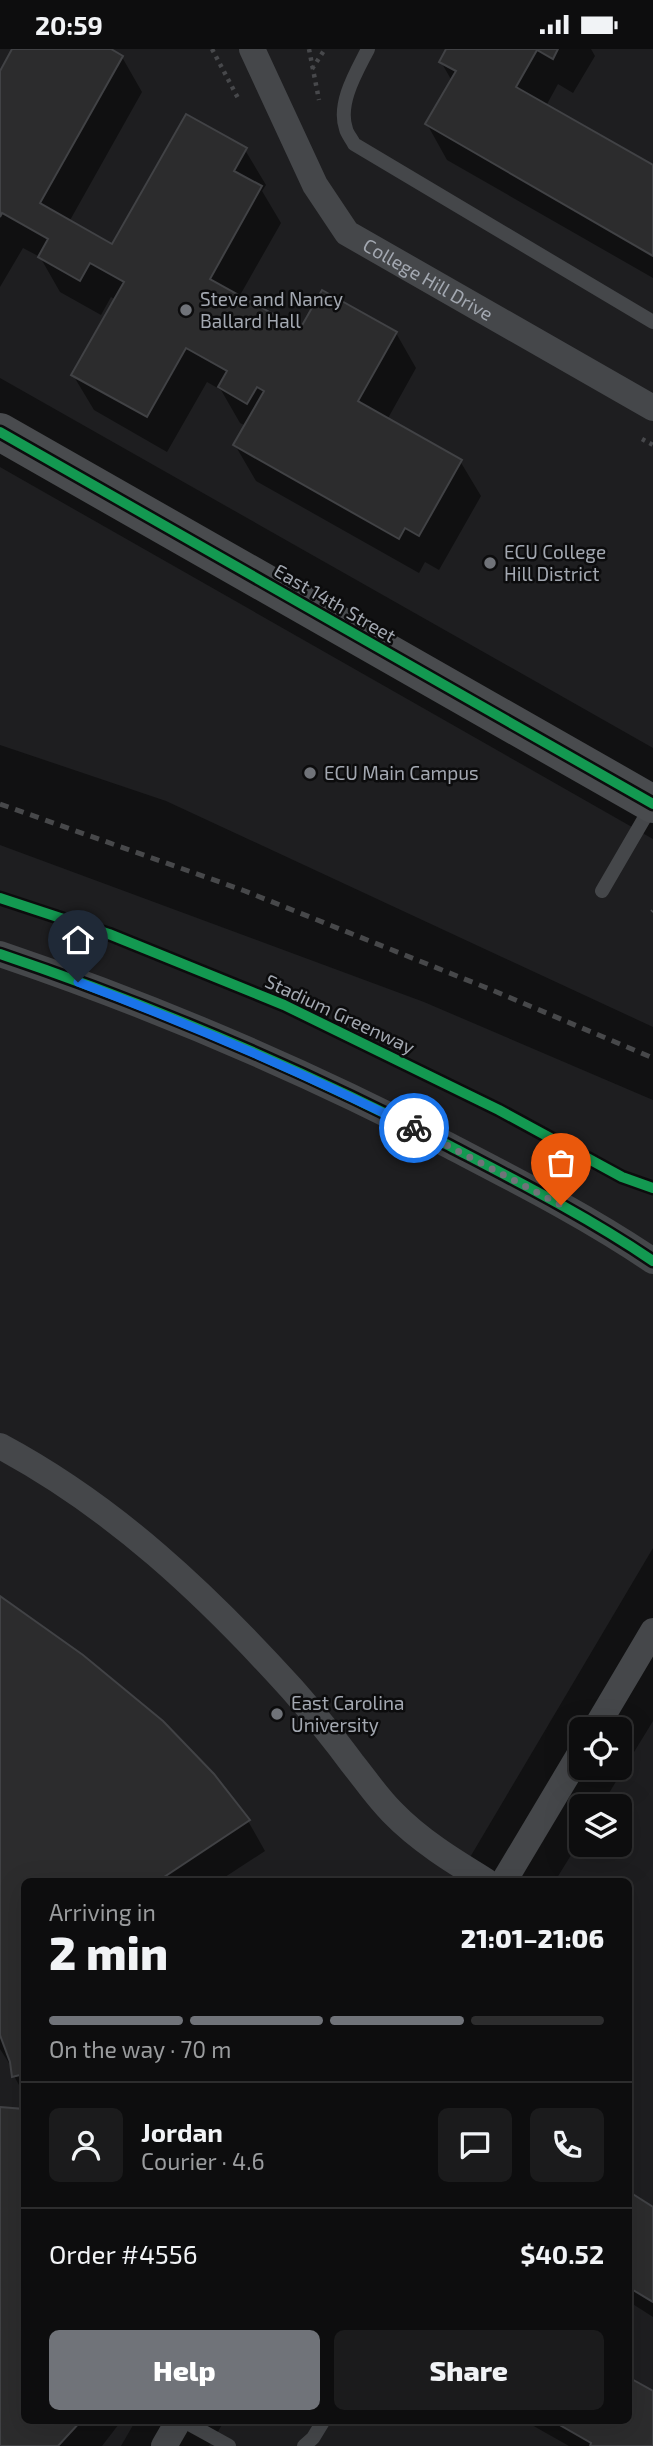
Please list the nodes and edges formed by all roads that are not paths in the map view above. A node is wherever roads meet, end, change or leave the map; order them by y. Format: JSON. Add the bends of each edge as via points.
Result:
{"nodes":[{"id":1,"x":252,"y":49,"type":"edge"},
{"id":2,"x":368,"y":49,"type":"edge"},
{"id":3,"x":653,"y":321,"type":"edge"},
{"id":4,"x":653,"y":408,"type":"edge"},
{"id":5,"x":0,"y":432,"type":"edge"},
{"id":6,"x":653,"y":803,"type":"edge"},
{"id":7,"x":602,"y":891,"type":"dead end"},
{"id":8,"x":0,"y":954,"type":"edge"},
{"id":9,"x":653,"y":1261,"type":"edge"},
{"id":10,"x":0,"y":1446,"type":"edge"},
{"id":11,"x":653,"y":1631,"type":"edge"},
{"id":12,"x":602,"y":1717,"type":"edge"},
{"id":13,"x":569,"y":1772,"type":"edge"},
{"id":14,"x":482,"y":1878,"type":"edge"},
{"id":15,"x":506,"y":1878,"type":"edge"},
{"id":16,"x":178,"y":2424,"type":"edge"},
{"id":17,"x":188,"y":2424,"type":"edge"},
{"id":18,"x":322,"y":2424,"type":"edge"},
{"id":19,"x":164,"y":2446,"type":"edge"},
{"id":20,"x":229,"y":2446,"type":"edge"},
{"id":21,"x":304,"y":2446,"type":"edge"}],
"edges":[{"from":1,"to":4,"type":"street","name":"College Hill Drive","via":[[315,184],[347,233]]},
{"from":2,"to":3,"type":"lane","via":[[344,109],[345,129],[354,144]]},
{"from":5,"to":6,"type":"street","name":"East 14th Street"},
{"from":6,"to":7,"type":"lane"},
{"from":8,"to":9,"type":"street","via":[[126,1000],[341,1091],[540,1193]]},
{"from":10,"to":14,"type":"street","via":[[79,1493],[145,1543],[215,1607],[278,1674],[392,1812]]},
{"from":11,"to":12,"type":"street"},
{"from":13,"to":15,"type":"street"},
{"from":16,"to":19,"type":"street"},
{"from":17,"to":20,"type":"lane"},
{"from":18,"to":21,"type":"lane"}]}
